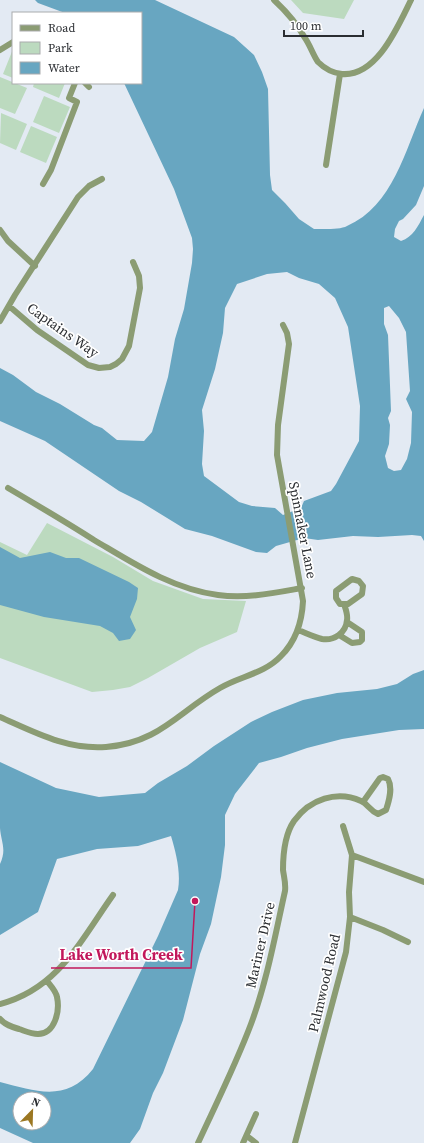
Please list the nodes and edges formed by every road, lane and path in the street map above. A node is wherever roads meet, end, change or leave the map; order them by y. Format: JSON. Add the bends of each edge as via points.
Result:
{"nodes":[{"id":1,"x":274,"y":0,"type":"edge"},
{"id":2,"x":411,"y":0,"type":"edge"},
{"id":3,"x":12,"y":43,"type":"edge"},
{"id":4,"x":0,"y":50,"type":"edge"},
{"id":5,"x":340,"y":74,"type":"junction"},
{"id":6,"x":75,"y":84,"type":"edge"},
{"id":7,"x":326,"y":165,"type":"dead end"},
{"id":8,"x":102,"y":179,"type":"dead end"},
{"id":9,"x":43,"y":184,"type":"dead end"},
{"id":10,"x":0,"y":230,"type":"edge"},
{"id":11,"x":133,"y":262,"type":"dead end"},
{"id":12,"x":34,"y":266,"type":"junction"},
{"id":13,"x":9,"y":306,"type":"junction"},
{"id":14,"x":0,"y":321,"type":"edge"},
{"id":15,"x":283,"y":325,"type":"dead end"},
{"id":16,"x":8,"y":488,"type":"dead end"},
{"id":17,"x":302,"y":588,"type":"junction"},
{"id":18,"x":344,"y":604,"type":"junction"},
{"id":19,"x":347,"y":622,"type":"junction"},
{"id":20,"x":298,"y":630,"type":"junction"},
{"id":21,"x":339,"y":635,"type":"junction"},
{"id":22,"x":0,"y":717,"type":"edge"},
{"id":23,"x":363,"y":802,"type":"junction"},
{"id":24,"x":343,"y":826,"type":"dead end"},
{"id":25,"x":352,"y":855,"type":"junction"},
{"id":26,"x":424,"y":882,"type":"edge"},
{"id":27,"x":114,"y":895,"type":"dead end"},
{"id":28,"x":350,"y":917,"type":"junction"},
{"id":29,"x":408,"y":942,"type":"dead end"},
{"id":30,"x":47,"y":981,"type":"junction"},
{"id":31,"x":0,"y":1004,"type":"edge"},
{"id":32,"x":0,"y":1019,"type":"edge"},
{"id":33,"x":256,"y":1114,"type":"dead end"},
{"id":34,"x":247,"y":1136,"type":"junction"},
{"id":35,"x":198,"y":1143,"type":"edge"},
{"id":36,"x":244,"y":1143,"type":"edge"},
{"id":37,"x":256,"y":1143,"type":"edge"},
{"id":38,"x":295,"y":1143,"type":"edge"}],
"edges":[{"from":1,"to":5,"type":"street","via":[[297,26],[319,62],[328,70]]},
{"from":2,"to":5,"type":"street","via":[[372,64],[357,72]]},
{"from":3,"to":4,"type":"street"},
{"from":5,"to":7,"type":"street"},
{"from":6,"to":9,"type":"street","via":[[69,98],[77,102],[51,170]]},
{"from":8,"to":12,"type":"street","via":[[89,186],[78,198]]},
{"from":10,"to":12,"type":"street"},
{"from":11,"to":13,"type":"street","name":"Captains Way","via":[[139,276],[140,296],[128,350],[113,366],[98,368],[88,365]]},
{"from":12,"to":13,"type":"street"},
{"from":13,"to":14,"type":"street"},
{"from":15,"to":17,"type":"street","name":"Spinnaker Lane","via":[[289,344],[279,413],[279,471]]},
{"from":16,"to":17,"type":"street","name":"Spinnaker Lane","via":[[121,556],[179,586],[204,593],[238,596],[271,594]]},
{"from":17,"to":20,"type":"street","via":[[303,612]]},
{"from":18,"to":18,"type":"street","via":[[337,602],[336,591],[352,579],[360,581],[363,586],[362,594]]},
{"from":18,"to":19,"type":"street"},
{"from":19,"to":21,"type":"street"},
{"from":19,"to":21,"type":"street","via":[[362,632],[362,640],[356,644]]},
{"from":20,"to":21,"type":"street","via":[[323,639]]},
{"from":20,"to":22,"type":"street","via":[[288,648],[273,663],[254,674],[220,687],[166,727],[134,742],[106,747],[78,746],[51,739]]},
{"from":23,"to":23,"type":"street","name":"Mariner Drive","via":[[371,811],[378,814],[386,810],[389,801],[388,779],[380,778]]},
{"from":23,"to":35,"type":"street","name":"Mariner Drive","via":[[348,796],[330,796],[316,802],[294,821],[286,837],[283,869],[285,888],[266,978],[242,1046]]},
{"from":24,"to":25,"type":"street","name":"Palmwood Road"},
{"from":25,"to":26,"type":"street"},
{"from":25,"to":28,"type":"street","name":"Palmwood Road"},
{"from":27,"to":30,"type":"street","via":[[66,962]]},
{"from":28,"to":29,"type":"street"},
{"from":28,"to":38,"type":"street","name":"Palmwood Road","via":[[346,952]]},
{"from":30,"to":31,"type":"street","via":[[21,997]]},
{"from":30,"to":32,"type":"street","via":[[55,992],[58,1003],[55,1022],[48,1031],[32,1034],[10,1026]]},
{"from":33,"to":34,"type":"street"},
{"from":34,"to":36,"type":"street"},
{"from":34,"to":37,"type":"street"}]}
